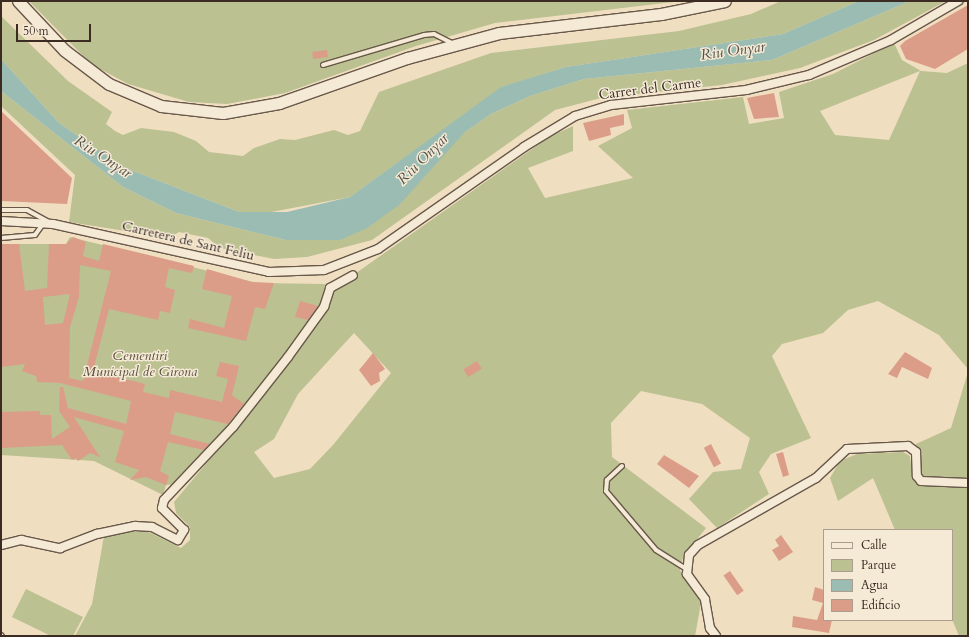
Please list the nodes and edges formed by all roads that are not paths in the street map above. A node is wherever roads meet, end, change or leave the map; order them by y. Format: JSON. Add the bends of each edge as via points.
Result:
{"nodes":[{"id":1,"x":18,"y":1,"type":"edge"},
{"id":2,"x":725,"y":1,"type":"edge"},
{"id":3,"x":958,"y":1,"type":"edge"},
{"id":4,"x":452,"y":44,"type":"junction"},
{"id":5,"x":324,"y":65,"type":"dead end"},
{"id":6,"x":1,"y":210,"type":"edge"},
{"id":7,"x":1,"y":221,"type":"edge"},
{"id":8,"x":43,"y":223,"type":"junction"},
{"id":9,"x":53,"y":224,"type":"junction"},
{"id":10,"x":1,"y":238,"type":"edge"},
{"id":11,"x":368,"y":254,"type":"joint"},
{"id":12,"x":354,"y":275,"type":"dead end"},
{"id":13,"x":622,"y":466,"type":"dead end"},
{"id":14,"x":968,"y":483,"type":"edge"},
{"id":15,"x":1,"y":545,"type":"edge"},
{"id":16,"x":686,"y":569,"type":"junction"},
{"id":17,"x":716,"y":636,"type":"edge"}],
"edges":[{"from":1,"to":4,"type":"main road","via":[[64,50],[93,74],[142,100],[184,111],[223,113],[279,103]]},
{"from":2,"to":4,"type":"main road","via":[[661,14],[543,25]]},
{"from":3,"to":11,"type":"street","name":"Carrer del Carme","via":[[891,40],[809,74],[746,90],[611,105],[575,116]]},
{"from":4,"to":5,"type":"lane","via":[[440,36],[424,35]]},
{"from":6,"to":9,"type":"lane","via":[[27,210]]},
{"from":7,"to":8,"type":"street","name":"Carretera de Sant Feliu"},
{"from":8,"to":9,"type":"street","name":"Carretera de Sant Feliu"},
{"from":8,"to":10,"type":"lane","via":[[35,235]]},
{"from":9,"to":11,"type":"street","name":"Carretera de Sant Feliu","via":[[268,272],[324,270]]},
{"from":12,"to":15,"type":"street","via":[[330,288],[324,307],[288,357],[233,427],[164,500],[162,508],[184,530],[178,540],[152,527],[135,526],[96,534],[60,548],[21,540]]},
{"from":13,"to":16,"type":"lane","via":[[607,480],[606,491],[656,550]]},
{"from":14,"to":16,"type":"street","via":[[921,481],[917,476],[916,452],[908,446],[846,449],[816,478],[698,545],[689,555]]},
{"from":16,"to":17,"type":"street","via":[[705,599],[710,628]]}]}
